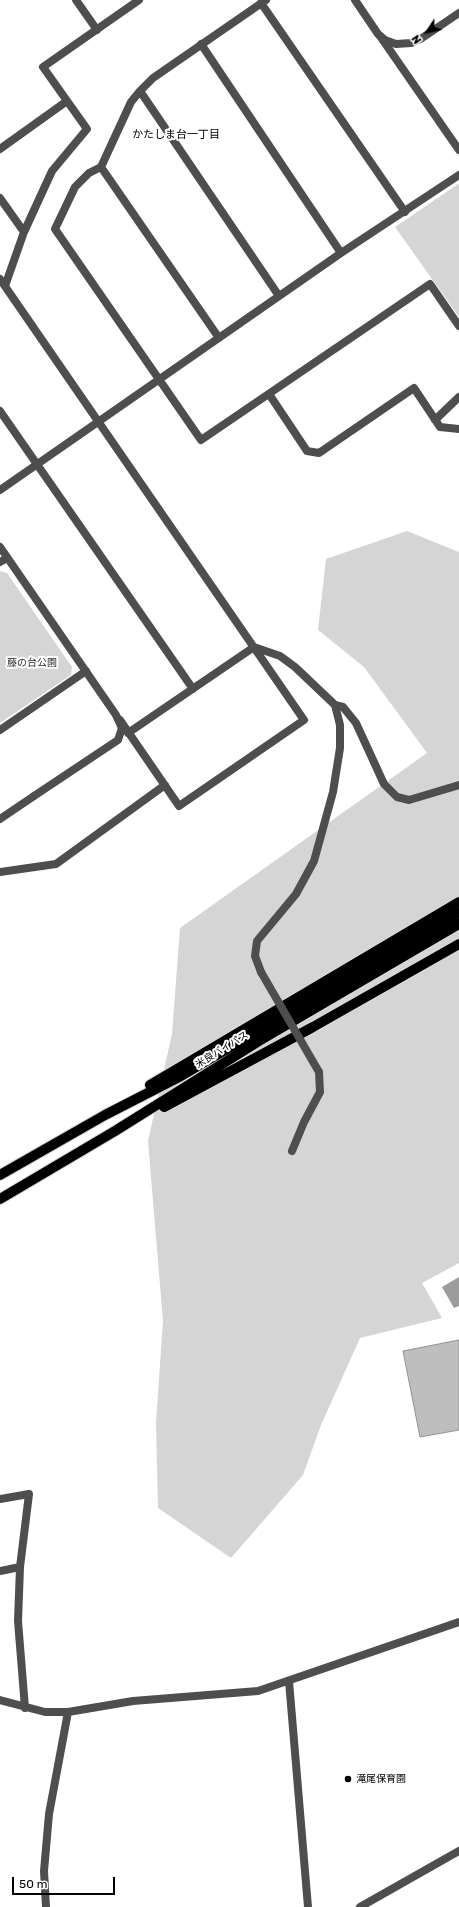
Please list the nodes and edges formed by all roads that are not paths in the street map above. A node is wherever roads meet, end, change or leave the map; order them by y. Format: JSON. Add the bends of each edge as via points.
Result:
{"nodes":[{"id":1,"x":76,"y":0,"type":"edge"},
{"id":2,"x":139,"y":0,"type":"edge"},
{"id":3,"x":355,"y":0,"type":"edge"},
{"id":4,"x":264,"y":2,"type":"edge"},
{"id":5,"x":459,"y":12,"type":"edge"},
{"id":6,"x":97,"y":30,"type":"junction"},
{"id":7,"x":378,"y":34,"type":"junction"},
{"id":8,"x":201,"y":44,"type":"junction"},
{"id":9,"x":140,"y":91,"type":"junction"},
{"id":10,"x":67,"y":101,"type":"junction"},
{"id":11,"x":0,"y":149,"type":"edge"},
{"id":12,"x":459,"y":150,"type":"edge"},
{"id":13,"x":101,"y":166,"type":"junction"},
{"id":14,"x":459,"y":176,"type":"edge"},
{"id":15,"x":0,"y":198,"type":"edge"},
{"id":16,"x":405,"y":212,"type":"junction"},
{"id":17,"x":24,"y":232,"type":"junction"},
{"id":18,"x":342,"y":253,"type":"junction"},
{"id":19,"x":2,"y":282,"type":"edge"},
{"id":20,"x":279,"y":296,"type":"junction"},
{"id":21,"x":459,"y":326,"type":"edge"},
{"id":22,"x":219,"y":338,"type":"junction"},
{"id":23,"x":159,"y":380,"type":"junction"},
{"id":24,"x":269,"y":394,"type":"junction"},
{"id":25,"x":459,"y":397,"type":"edge"},
{"id":26,"x":0,"y":411,"type":"edge"},
{"id":27,"x":435,"y":420,"type":"junction"},
{"id":28,"x":99,"y":422,"type":"junction"},
{"id":29,"x":459,"y":429,"type":"edge"},
{"id":30,"x":37,"y":465,"type":"junction"},
{"id":31,"x":0,"y":490,"type":"edge"},
{"id":32,"x":0,"y":547,"type":"edge"},
{"id":33,"x":7,"y":558,"type":"junction"},
{"id":34,"x":0,"y":562,"type":"edge"},
{"id":35,"x":254,"y":647,"type":"junction"},
{"id":36,"x":86,"y":671,"type":"junction"},
{"id":37,"x":193,"y":689,"type":"junction"},
{"id":38,"x":336,"y":705,"type":"junction"},
{"id":39,"x":116,"y":715,"type":"junction"},
{"id":40,"x":0,"y":730,"type":"edge"},
{"id":41,"x":128,"y":733,"type":"junction"},
{"id":42,"x":165,"y":785,"type":"junction"},
{"id":43,"x":459,"y":785,"type":"edge"},
{"id":44,"x":0,"y":819,"type":"edge"},
{"id":45,"x":0,"y":872,"type":"edge"},
{"id":46,"x":459,"y":902,"type":"edge"},
{"id":47,"x":459,"y":913,"type":"edge"},
{"id":48,"x":459,"y":924,"type":"edge"},
{"id":49,"x":459,"y":944,"type":"edge"},
{"id":50,"x":105,"y":1114,"type":"junction"},
{"id":51,"x":115,"y":1131,"type":"junction"},
{"id":52,"x":292,"y":1151,"type":"dead end"},
{"id":53,"x":0,"y":1176,"type":"edge"},
{"id":54,"x":0,"y":1199,"type":"edge"},
{"id":55,"x":0,"y":1499,"type":"edge"},
{"id":56,"x":20,"y":1567,"type":"junction"},
{"id":57,"x":0,"y":1571,"type":"edge"},
{"id":58,"x":459,"y":1622,"type":"edge"},
{"id":59,"x":289,"y":1681,"type":"junction"},
{"id":60,"x":0,"y":1700,"type":"edge"},
{"id":61,"x":25,"y":1708,"type":"junction"},
{"id":62,"x":68,"y":1712,"type":"junction"},
{"id":63,"x":459,"y":1851,"type":"edge"},
{"id":64,"x":46,"y":1907,"type":"edge"},
{"id":65,"x":308,"y":1907,"type":"edge"},
{"id":66,"x":360,"y":1907,"type":"edge"}],
"edges":[{"from":1,"to":6,"type":"street"},
{"from":2,"to":6,"type":"street"},
{"from":3,"to":7,"type":"street"},
{"from":4,"to":8,"type":"street"},
{"from":4,"to":16,"type":"street"},
{"from":5,"to":7,"type":"street","via":[[411,43],[393,44]]},
{"from":6,"to":10,"type":"street","via":[[43,67]]},
{"from":7,"to":12,"type":"street"},
{"from":8,"to":9,"type":"street","via":[[153,78]]},
{"from":8,"to":18,"type":"street"},
{"from":9,"to":13,"type":"street","via":[[131,102]]},
{"from":9,"to":20,"type":"street"},
{"from":10,"to":11,"type":"street"},
{"from":10,"to":17,"type":"street","via":[[86,129],[52,171]]},
{"from":13,"to":22,"type":"street"},
{"from":13,"to":23,"type":"street","via":[[89,173],[75,187],[55,229]]},
{"from":14,"to":16,"type":"street"},
{"from":15,"to":17,"type":"street"},
{"from":16,"to":18,"type":"street"},
{"from":17,"to":19,"type":"street"},
{"from":18,"to":20,"type":"street"},
{"from":19,"to":28,"type":"street"},
{"from":20,"to":22,"type":"street"},
{"from":21,"to":24,"type":"street","via":[[430,284]]},
{"from":22,"to":23,"type":"street"},
{"from":23,"to":24,"type":"street","via":[[200,440]]},
{"from":23,"to":28,"type":"street"},
{"from":24,"to":27,"type":"street","via":[[307,451],[319,453],[414,388]]},
{"from":25,"to":27,"type":"street"},
{"from":26,"to":30,"type":"street"},
{"from":27,"to":29,"type":"street","via":[[440,427]]},
{"from":28,"to":30,"type":"street"},
{"from":28,"to":35,"type":"street"},
{"from":30,"to":31,"type":"street"},
{"from":30,"to":37,"type":"street"},
{"from":32,"to":33,"type":"street"},
{"from":33,"to":34,"type":"street"},
{"from":33,"to":36,"type":"street"},
{"from":35,"to":37,"type":"street"},
{"from":35,"to":38,"type":"street","via":[[280,656]]},
{"from":35,"to":42,"type":"street","via":[[304,720],[179,806]]},
{"from":36,"to":39,"type":"street"},
{"from":36,"to":40,"type":"street"},
{"from":37,"to":41,"type":"street"},
{"from":38,"to":43,"type":"street","via":[[343,707],[356,724],[384,784],[397,797],[409,800]]},
{"from":38,"to":52,"type":"street","bridge":true,"via":[[340,725],[340,748],[333,792],[314,861],[296,894],[257,941],[255,956],[261,972],[319,1072],[320,1092]]},
{"from":39,"to":41,"type":"street"},
{"from":39,"to":44,"type":"street","via":[[122,728],[118,740]]},
{"from":41,"to":42,"type":"street"},
{"from":42,"to":45,"type":"street","via":[[56,864]]},
{"from":46,"to":50,"type":"main road","via":[[177,1068]]},
{"from":47,"to":50,"type":"main road","name":"米良バイパス","via":[[181,1076]]},
{"from":48,"to":51,"type":"main road","name":"米良バイパス","via":[[259,1041]]},
{"from":49,"to":51,"type":"main road","via":[[313,1027]]},
{"from":50,"to":53,"type":"main road","name":"米良バイパス"},
{"from":51,"to":54,"type":"main road","name":"米良バイパス"},
{"from":55,"to":56,"type":"street","via":[[29,1494]]},
{"from":56,"to":57,"type":"street"},
{"from":56,"to":61,"type":"street","via":[[18,1621]]},
{"from":58,"to":59,"type":"street"},
{"from":59,"to":62,"type":"street","via":[[258,1690],[133,1701]]},
{"from":59,"to":65,"type":"street"},
{"from":60,"to":61,"type":"street"},
{"from":61,"to":62,"type":"street","via":[[45,1712]]},
{"from":62,"to":64,"type":"street","via":[[49,1814],[44,1871]]},
{"from":63,"to":66,"type":"street"}]}
